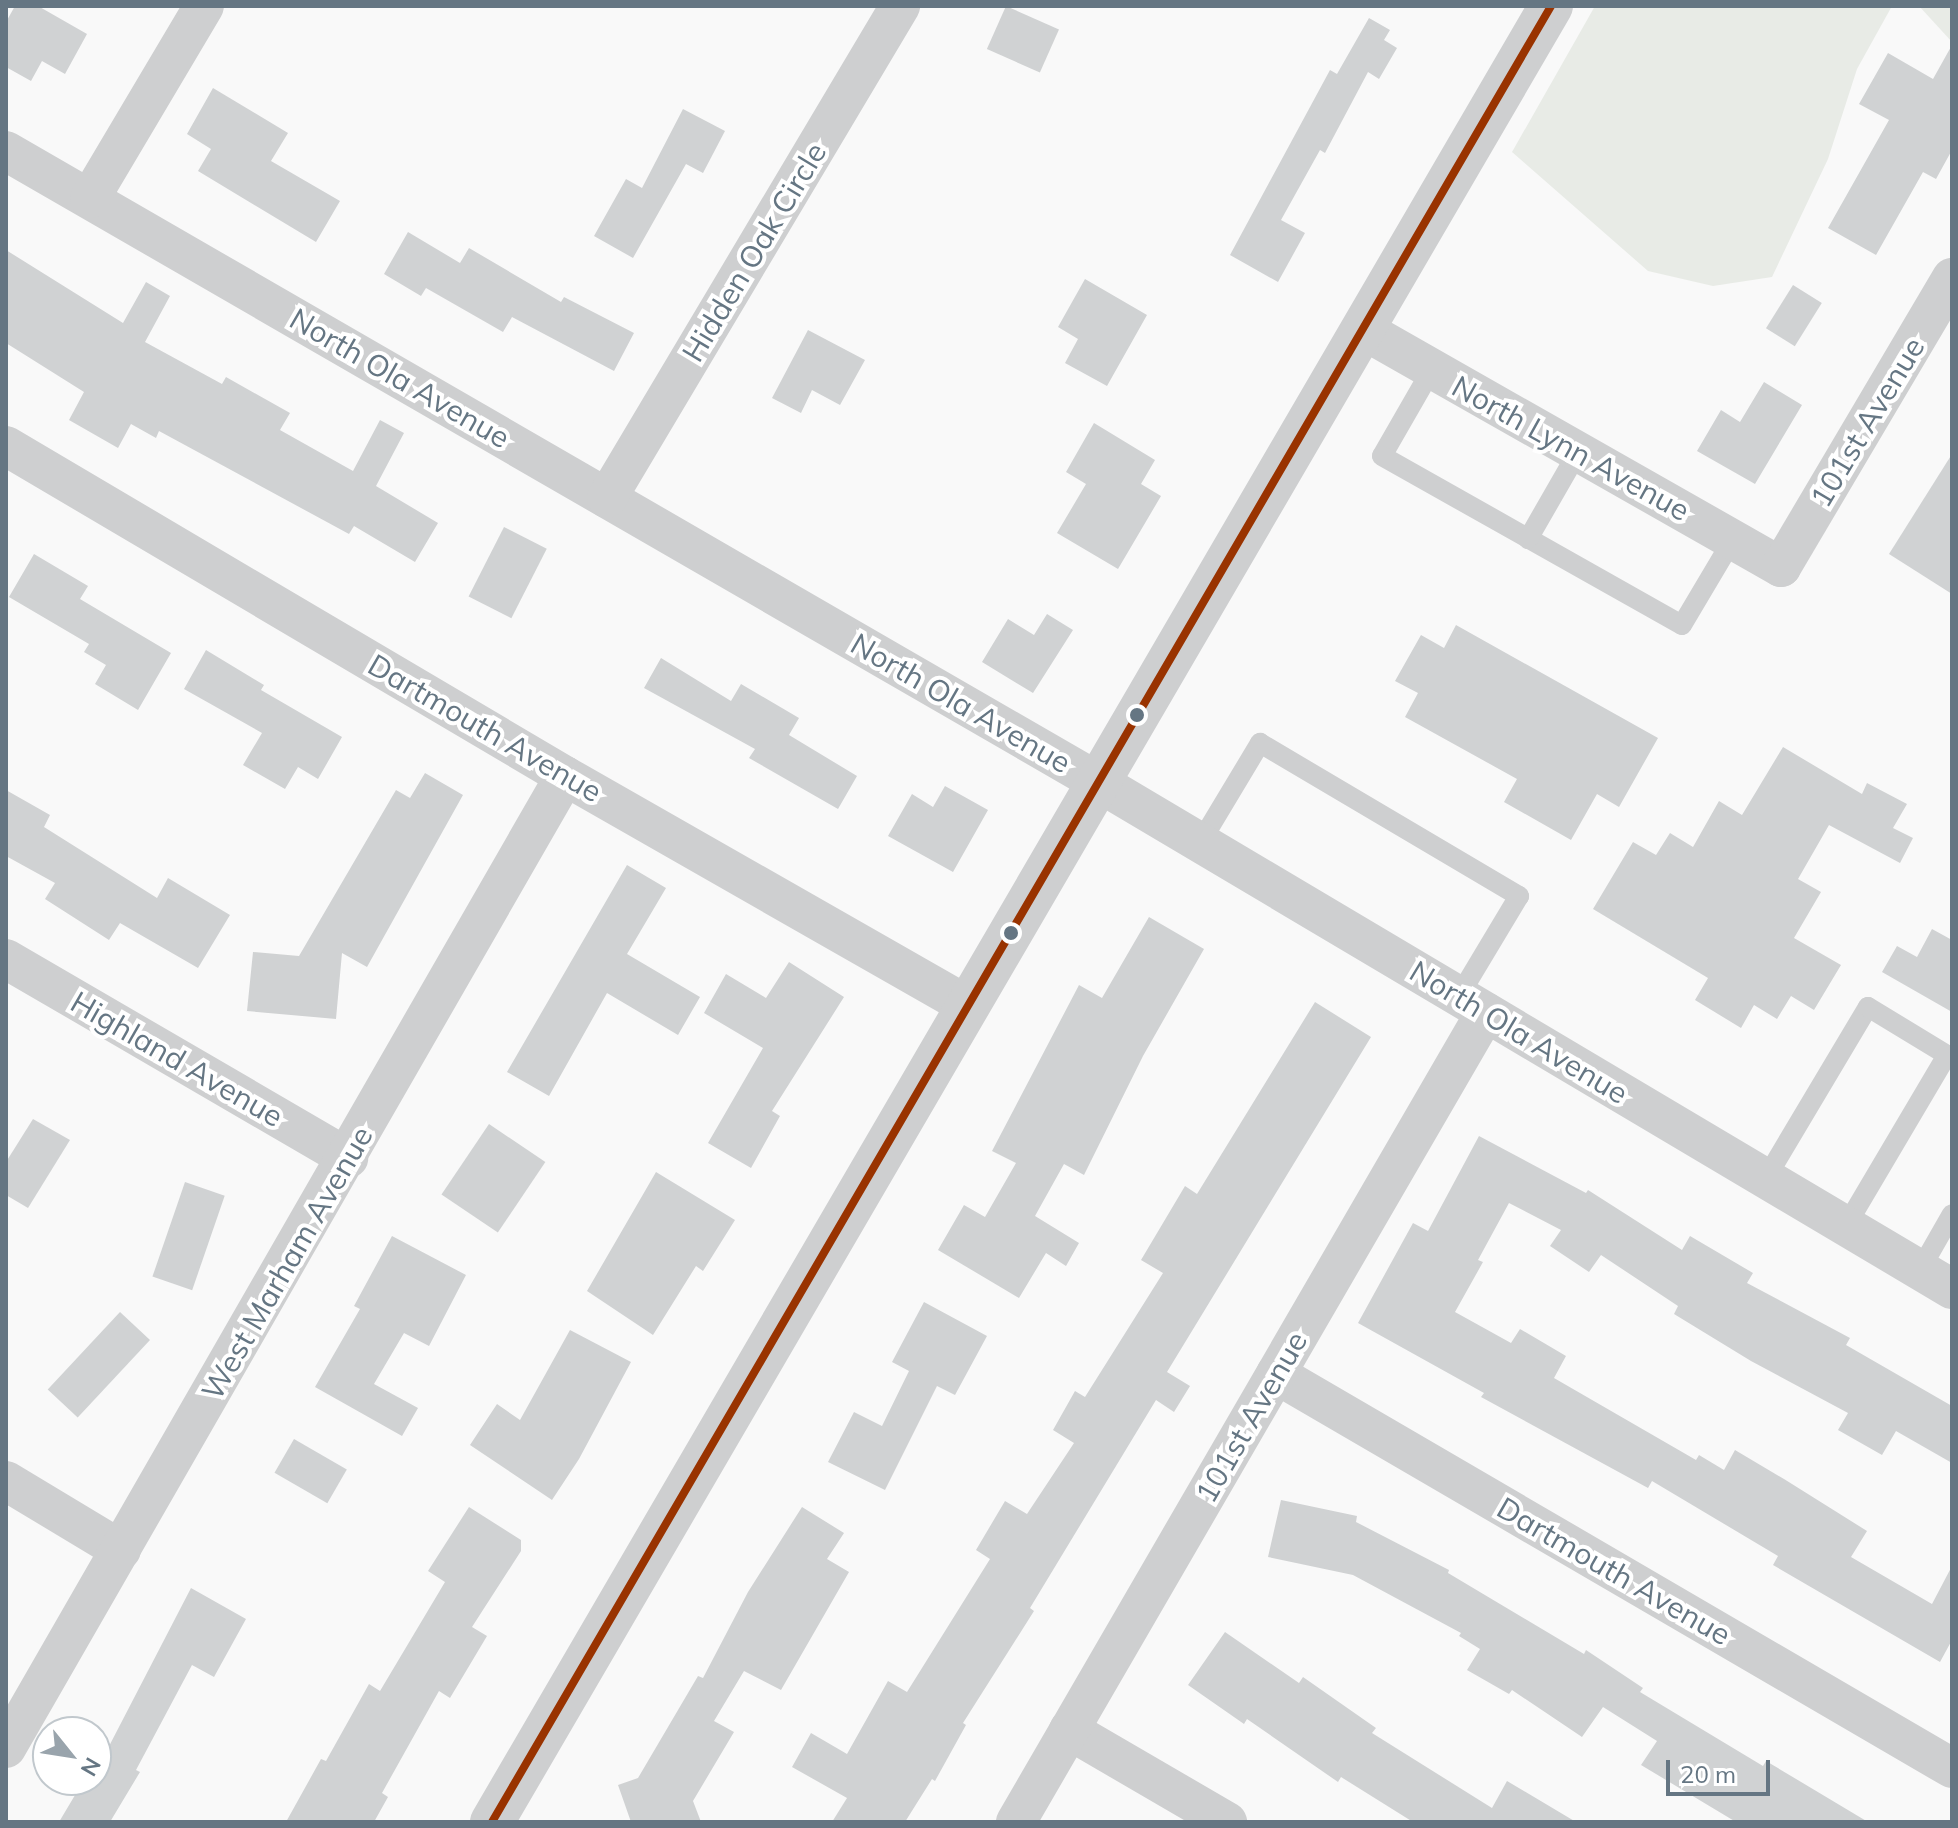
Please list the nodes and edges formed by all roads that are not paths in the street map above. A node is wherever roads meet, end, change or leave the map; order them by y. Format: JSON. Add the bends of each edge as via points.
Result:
{"nodes":[{"id":1,"x":204,"y":6,"type":"edge"},
{"id":2,"x":900,"y":6,"type":"edge"},
{"id":3,"x":1551,"y":6,"type":"edge"},
{"id":4,"x":6,"y":151,"type":"edge"},
{"id":5,"x":90,"y":198,"type":"junction"},
{"id":6,"x":1952,"y":278,"type":"edge"},
{"id":7,"x":1362,"y":329,"type":"junction"},
{"id":8,"x":1432,"y":369,"type":"junction"},
{"id":9,"x":6,"y":446,"type":"edge"},
{"id":10,"x":1578,"y":452,"type":"junction"},
{"id":11,"x":607,"y":498,"type":"junction"},
{"id":12,"x":1528,"y":539,"type":"junction"},
{"id":13,"x":1733,"y":539,"type":"junction"},
{"id":14,"x":1781,"y":567,"type":"joint"},
{"id":15,"x":565,"y":776,"type":"junction"},
{"id":16,"x":1098,"y":782,"type":"junction"},
{"id":17,"x":1200,"y":843,"type":"junction"},
{"id":18,"x":6,"y":959,"type":"edge"},
{"id":19,"x":1472,"y":1004,"type":"junction"},
{"id":20,"x":967,"y":1005,"type":"junction"},
{"id":21,"x":348,"y":1158,"type":"junction"},
{"id":22,"x":1766,"y":1178,"type":"junction"},
{"id":23,"x":1952,"y":1214,"type":"edge"},
{"id":24,"x":1846,"y":1226,"type":"junction"},
{"id":25,"x":1936,"y":1279,"type":"edge"},
{"id":26,"x":1276,"y":1374,"type":"junction"},
{"id":27,"x":6,"y":1481,"type":"edge"},
{"id":28,"x":121,"y":1550,"type":"junction"},
{"id":29,"x":1069,"y":1730,"type":"junction"},
{"id":30,"x":6,"y":1748,"type":"edge"},
{"id":31,"x":1952,"y":1768,"type":"edge"},
{"id":32,"x":492,"y":1822,"type":"edge"},
{"id":33,"x":1016,"y":1822,"type":"edge"},
{"id":34,"x":1227,"y":1822,"type":"edge"}],
"edges":[{"from":1,"to":5,"type":"street"},
{"from":2,"to":11,"type":"street","name":"Hidden Oak Circle"},
{"from":3,"to":7,"type":"street"},
{"from":4,"to":5,"type":"street","name":"North Ola Avenue"},
{"from":5,"to":11,"type":"street","name":"North Ola Avenue"},
{"from":6,"to":14,"type":"street","name":"101st Avenue"},
{"from":7,"to":8,"type":"street","name":"North Lynn Avenue"},
{"from":7,"to":16,"type":"street"},
{"from":8,"to":10,"type":"street","name":"North Lynn Avenue"},
{"from":8,"to":12,"type":"lane","via":[[1382,456]]},
{"from":9,"to":15,"type":"street","name":"Dartmouth Avenue"},
{"from":10,"to":12,"type":"lane"},
{"from":10,"to":13,"type":"street","name":"North Lynn Avenue"},
{"from":11,"to":16,"type":"street","name":"North Ola Avenue"},
{"from":12,"to":13,"type":"lane","via":[[1682,625]]},
{"from":13,"to":14,"type":"street","name":"North Lynn Avenue"},
{"from":15,"to":20,"type":"street","name":"Dartmouth Avenue"},
{"from":15,"to":21,"type":"street","name":"West Marham Avenue"},
{"from":16,"to":17,"type":"street","name":"North Ola Avenue"},
{"from":16,"to":20,"type":"street"},
{"from":17,"to":19,"type":"street","name":"North Ola Avenue"},
{"from":17,"to":19,"type":"lane","via":[[1260,743],[1519,896]]},
{"from":18,"to":21,"type":"street","name":"Highland Avenue"},
{"from":19,"to":22,"type":"street","name":"North Ola Avenue"},
{"from":19,"to":26,"type":"street","name":"101st Avenue"},
{"from":20,"to":32,"type":"street"},
{"from":21,"to":28,"type":"street","name":"West Marham Avenue"},
{"from":22,"to":24,"type":"street","name":"North Ola Avenue"},
{"from":22,"to":24,"type":"lane","via":[[1868,1007],[1947,1055]]},
{"from":23,"to":25,"type":"lane"},
{"from":24,"to":25,"type":"street","name":"North Ola Avenue"},
{"from":26,"to":29,"type":"street","name":"101st Avenue"},
{"from":26,"to":31,"type":"street","name":"Dartmouth Avenue"},
{"from":27,"to":28,"type":"street"},
{"from":28,"to":30,"type":"street","name":"West Marham Avenue"},
{"from":29,"to":33,"type":"street","name":"101st Avenue"},
{"from":29,"to":34,"type":"street"}]}
